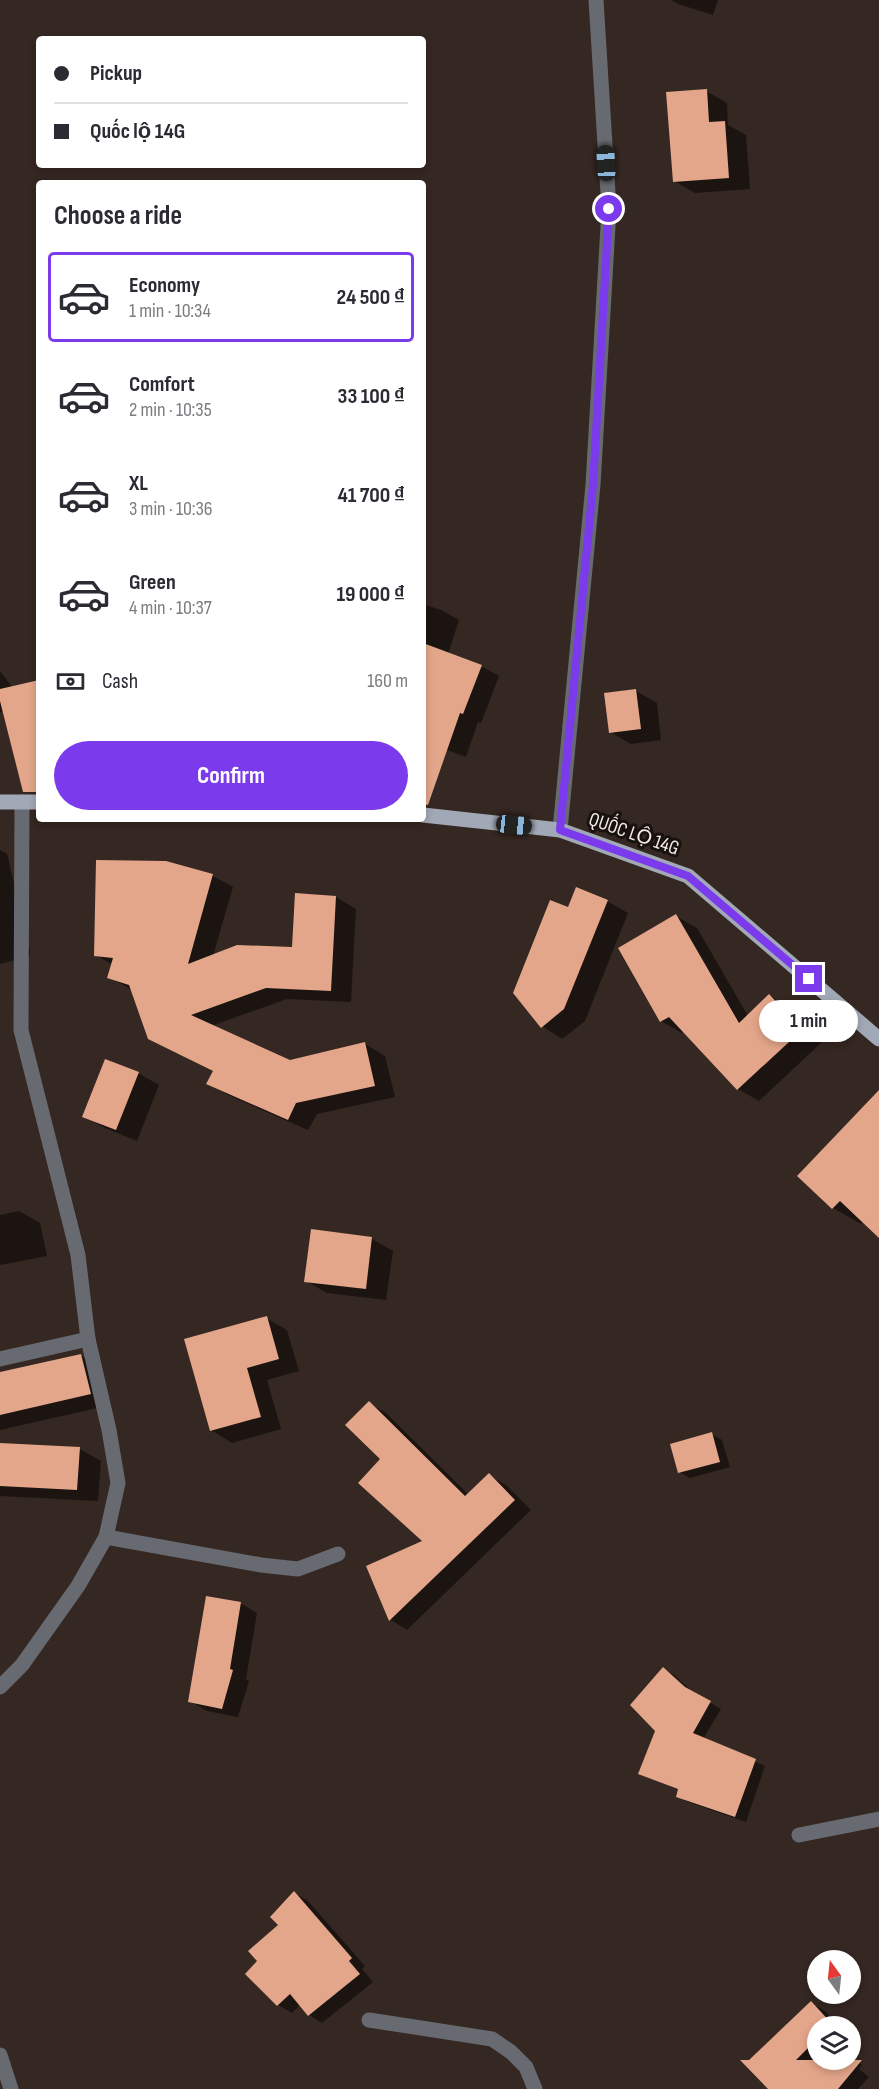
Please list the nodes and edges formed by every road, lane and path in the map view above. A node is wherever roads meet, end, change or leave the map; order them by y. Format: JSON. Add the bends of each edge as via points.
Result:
{"nodes":[{"id":1,"x":596,"y":0,"type":"edge"},
{"id":2,"x":0,"y":802,"type":"edge"},
{"id":3,"x":22,"y":802,"type":"junction"},
{"id":4,"x":36,"y":802,"type":"edge"},
{"id":5,"x":426,"y":815,"type":"edge"},
{"id":6,"x":560,"y":830,"type":"junction"},
{"id":7,"x":879,"y":1039,"type":"edge"},
{"id":8,"x":88,"y":1339,"type":"junction"},
{"id":9,"x":0,"y":1359,"type":"edge"},
{"id":10,"x":106,"y":1537,"type":"junction"},
{"id":11,"x":338,"y":1554,"type":"dead end"},
{"id":12,"x":0,"y":1687,"type":"edge"},
{"id":13,"x":879,"y":1819,"type":"edge"},
{"id":14,"x":799,"y":1835,"type":"dead end"},
{"id":15,"x":369,"y":2020,"type":"dead end"},
{"id":16,"x":0,"y":2055,"type":"edge"},
{"id":17,"x":11,"y":2089,"type":"edge"},
{"id":18,"x":535,"y":2089,"type":"edge"}],
"edges":[{"from":1,"to":6,"type":"street","via":[[609,209],[593,485]]},
{"from":2,"to":3,"type":"main road"},
{"from":3,"to":4,"type":"main road"},
{"from":3,"to":8,"type":"street","via":[[21,1030],[78,1256]]},
{"from":5,"to":6,"type":"main road","name":"QUỐC LỘ 14G"},
{"from":6,"to":7,"type":"main road","name":"QUỐC LỘ 14G","via":[[688,876]]},
{"from":8,"to":9,"type":"street"},
{"from":8,"to":10,"type":"street","via":[[118,1483]]},
{"from":10,"to":11,"type":"street","via":[[298,1569]]},
{"from":10,"to":12,"type":"street","via":[[78,1586],[22,1665]]},
{"from":13,"to":14,"type":"street"},
{"from":15,"to":18,"type":"street","via":[[492,2039],[526,2067]]},
{"from":16,"to":17,"type":"street"}]}
